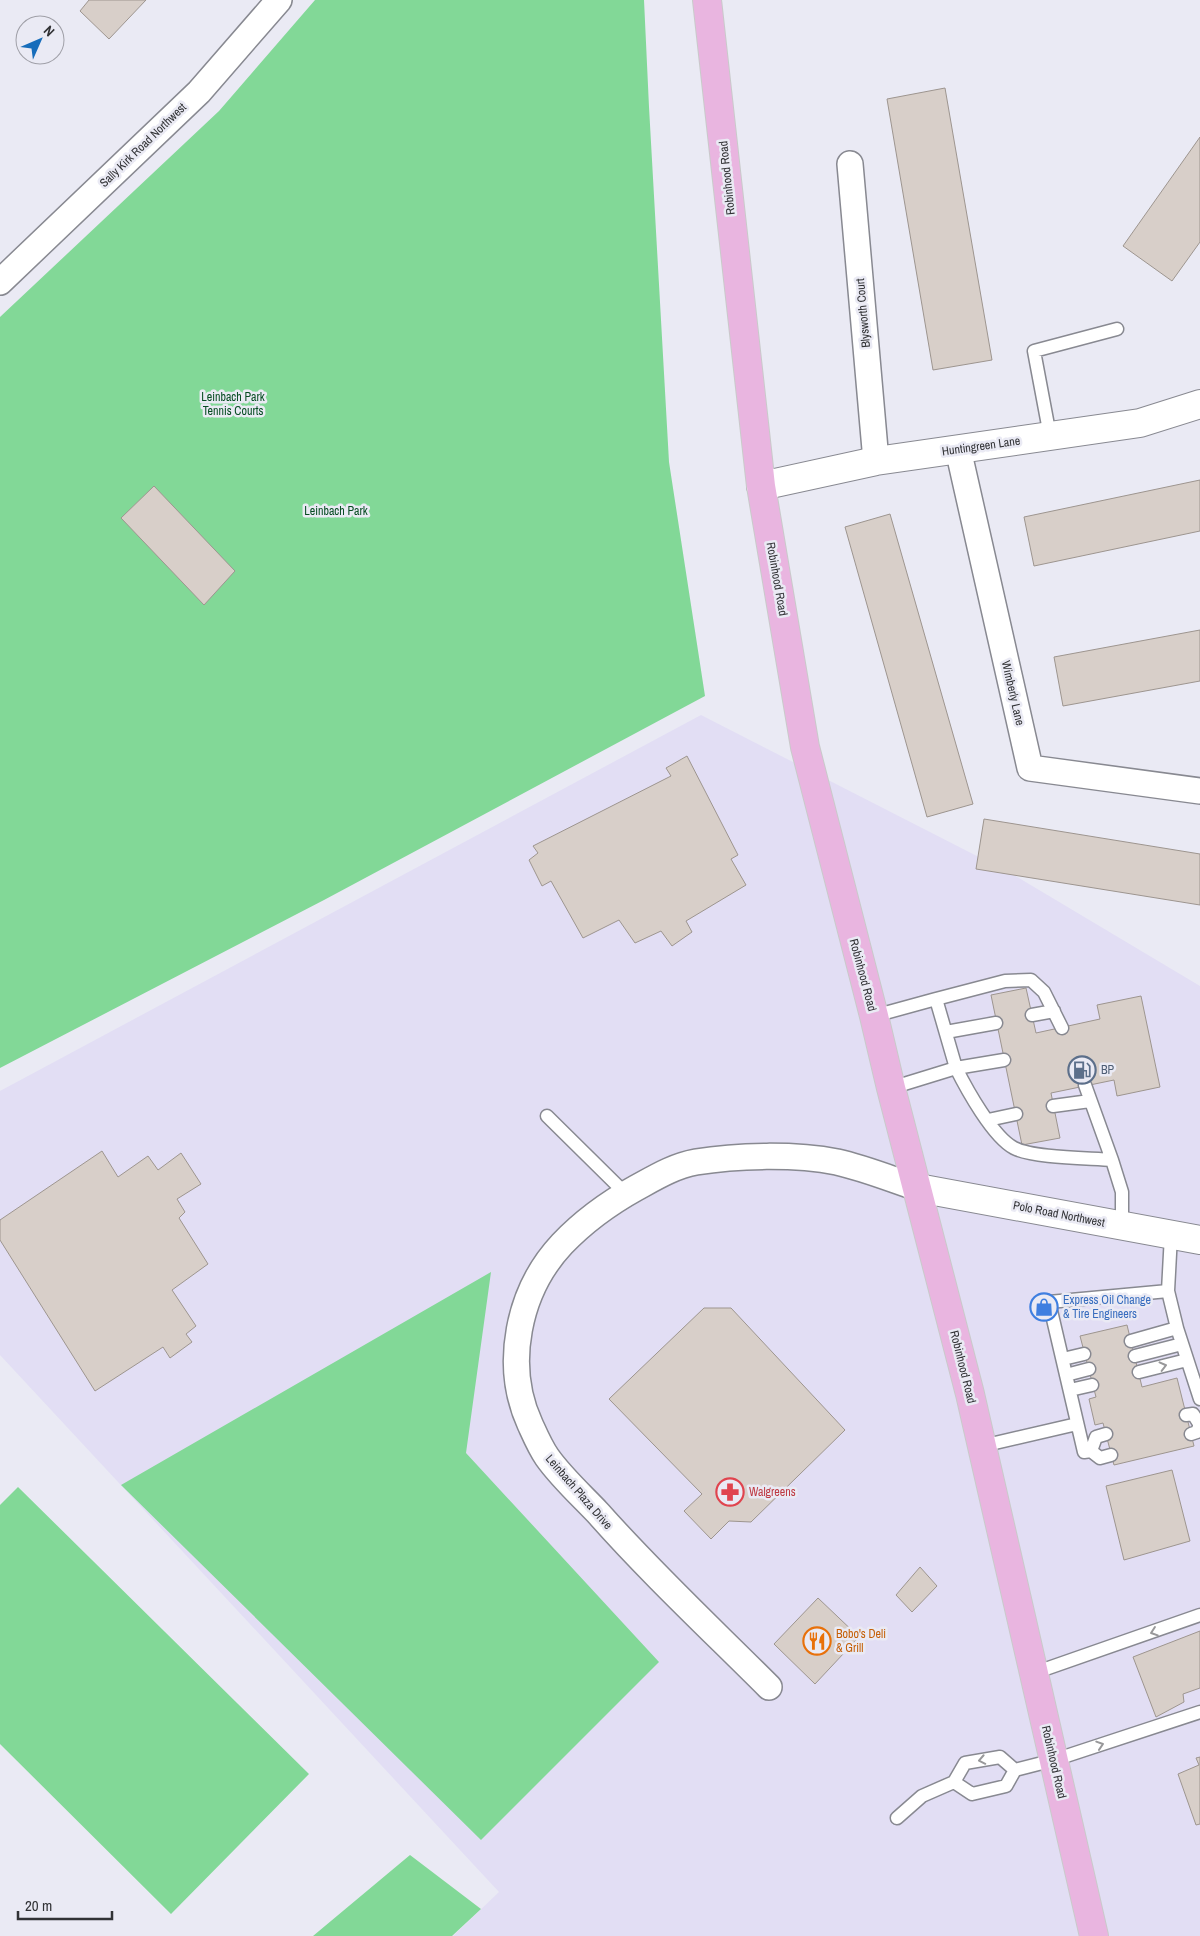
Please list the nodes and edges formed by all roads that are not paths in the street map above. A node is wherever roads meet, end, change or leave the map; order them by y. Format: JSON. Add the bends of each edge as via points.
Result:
{"nodes":[{"id":1,"x":279,"y":0,"type":"edge"},
{"id":2,"x":707,"y":0,"type":"edge"},
{"id":3,"x":850,"y":164,"type":"dead end"},
{"id":4,"x":0,"y":282,"type":"edge"},
{"id":5,"x":1116,"y":329,"type":"dead end"},
{"id":6,"x":1200,"y":404,"type":"edge"},
{"id":7,"x":1050,"y":436,"type":"junction"},
{"id":8,"x":958,"y":450,"type":"junction"},
{"id":9,"x":876,"y":461,"type":"junction"},
{"id":10,"x":761,"y":486,"type":"junction"},
{"id":11,"x":1200,"y":791,"type":"edge"},
{"id":12,"x":936,"y":999,"type":"junction"},
{"id":13,"x":1054,"y":1011,"type":"junction"},
{"id":14,"x":1032,"y":1015,"type":"dead end"},
{"id":15,"x":874,"y":1016,"type":"junction"},
{"id":16,"x":996,"y":1023,"type":"dead end"},
{"id":17,"x":1062,"y":1028,"type":"dead end"},
{"id":18,"x":946,"y":1032,"type":"junction"},
{"id":19,"x":1004,"y":1060,"type":"dead end"},
{"id":20,"x":956,"y":1068,"type":"junction"},
{"id":21,"x":1085,"y":1085,"type":"dead end"},
{"id":22,"x":891,"y":1088,"type":"junction"},
{"id":23,"x":1090,"y":1101,"type":"junction"},
{"id":24,"x":1053,"y":1106,"type":"dead end"},
{"id":25,"x":1016,"y":1114,"type":"dead end"},
{"id":26,"x":547,"y":1116,"type":"dead end"},
{"id":27,"x":988,"y":1120,"type":"junction"},
{"id":28,"x":1112,"y":1160,"type":"junction"},
{"id":29,"x":918,"y":1188,"type":"junction"},
{"id":30,"x":626,"y":1194,"type":"junction"},
{"id":31,"x":1122,"y":1226,"type":"junction"},
{"id":32,"x":1171,"y":1235,"type":"junction"},
{"id":33,"x":1200,"y":1240,"type":"edge"},
{"id":34,"x":1168,"y":1292,"type":"junction"},
{"id":35,"x":1177,"y":1328,"type":"junction"},
{"id":36,"x":1131,"y":1341,"type":"dead end"},
{"id":37,"x":1182,"y":1344,"type":"junction"},
{"id":38,"x":1084,"y":1354,"type":"dead end"},
{"id":39,"x":1135,"y":1356,"type":"dead end"},
{"id":40,"x":1063,"y":1359,"type":"junction"},
{"id":41,"x":1187,"y":1360,"type":"junction"},
{"id":42,"x":1089,"y":1369,"type":"dead end"},
{"id":43,"x":1139,"y":1372,"type":"dead end"},
{"id":44,"x":1066,"y":1375,"type":"junction"},
{"id":45,"x":1092,"y":1385,"type":"dead end"},
{"id":46,"x":1070,"y":1390,"type":"junction"},
{"id":47,"x":1200,"y":1399,"type":"edge"},
{"id":48,"x":1186,"y":1415,"type":"dead end"},
{"id":49,"x":1077,"y":1424,"type":"junction"},
{"id":50,"x":1197,"y":1428,"type":"edge"},
{"id":51,"x":1106,"y":1434,"type":"dead end"},
{"id":52,"x":982,"y":1446,"type":"junction"},
{"id":53,"x":1091,"y":1451,"type":"junction"},
{"id":54,"x":1111,"y":1454,"type":"dead end"},
{"id":55,"x":1200,"y":1616,"type":"edge"},
{"id":56,"x":1034,"y":1674,"type":"junction"},
{"id":57,"x":770,"y":1688,"type":"dead end"},
{"id":58,"x":1200,"y":1712,"type":"edge"},
{"id":59,"x":1054,"y":1760,"type":"junction"},
{"id":60,"x":1015,"y":1770,"type":"junction"},
{"id":61,"x":954,"y":1782,"type":"junction"},
{"id":62,"x":897,"y":1818,"type":"dead end"},
{"id":63,"x":1094,"y":1936,"type":"edge"}],
"edges":[{"from":1,"to":4,"type":"street","name":"Sally Kirk Road Northwest","via":[[199,92]]},
{"from":2,"to":10,"type":"main road","name":"Robinhood Road"},
{"from":3,"to":9,"type":"street","name":"Blysworth Court"},
{"from":5,"to":7,"type":"lane","via":[[1034,351]]},
{"from":6,"to":7,"type":"street","name":"Huntingreen Lane","via":[[1140,423]]},
{"from":7,"to":8,"type":"street","name":"Huntingreen Lane"},
{"from":8,"to":9,"type":"street","name":"Huntingreen Lane"},
{"from":8,"to":11,"type":"street","name":"Wimberly Lane","via":[[1030,768]]},
{"from":9,"to":10,"type":"street","name":"Huntingreen Lane"},
{"from":10,"to":15,"type":"main road","name":"Robinhood Road","via":[[805,747]]},
{"from":12,"to":13,"type":"lane","via":[[1005,981],[1031,980],[1044,992]]},
{"from":12,"to":15,"type":"lane"},
{"from":12,"to":18,"type":"lane"},
{"from":13,"to":14,"type":"lane"},
{"from":13,"to":17,"type":"lane"},
{"from":15,"to":22,"type":"main road","name":"Robinhood Road"},
{"from":16,"to":18,"type":"lane"},
{"from":18,"to":20,"type":"lane"},
{"from":19,"to":20,"type":"lane"},
{"from":20,"to":22,"type":"lane"},
{"from":20,"to":27,"type":"lane","via":[[969,1094]]},
{"from":21,"to":23,"type":"lane"},
{"from":22,"to":29,"type":"main road","name":"Robinhood Road"},
{"from":23,"to":24,"type":"lane"},
{"from":23,"to":28,"type":"lane"},
{"from":25,"to":27,"type":"lane"},
{"from":26,"to":30,"type":"lane"},
{"from":27,"to":28,"type":"lane","via":[[1002,1139],[1027,1153]]},
{"from":28,"to":31,"type":"lane","via":[[1122,1192]]},
{"from":29,"to":30,"type":"street","name":"Leinbach Plaza Drive","via":[[837,1162],[736,1157],[694,1162],[668,1171]]},
{"from":29,"to":31,"type":"street","name":"Polo Road Northwest"},
{"from":29,"to":52,"type":"main road","name":"Robinhood Road"},
{"from":30,"to":57,"type":"street","name":"Leinbach Plaza Drive","via":[[593,1216],[561,1245],[543,1268],[530,1293],[518,1334],[519,1392],[529,1422],[547,1457],[615,1532]]},
{"from":31,"to":32,"type":"street","name":"Polo Road Northwest"},
{"from":32,"to":33,"type":"street","name":"Polo Road Northwest"},
{"from":32,"to":34,"type":"lane"},
{"from":34,"to":35,"type":"lane"},
{"from":34,"to":40,"type":"lane","via":[[1048,1302]]},
{"from":35,"to":36,"type":"lane"},
{"from":35,"to":37,"type":"lane"},
{"from":37,"to":39,"type":"lane"},
{"from":37,"to":41,"type":"lane"},
{"from":38,"to":40,"type":"lane"},
{"from":40,"to":44,"type":"lane"},
{"from":43,"to":41,"type":"lane","one_way":true},
{"from":41,"to":47,"type":"lane"},
{"from":42,"to":44,"type":"lane"},
{"from":44,"to":46,"type":"lane"},
{"from":45,"to":46,"type":"lane"},
{"from":46,"to":49,"type":"lane"},
{"from":48,"to":50,"type":"lane","via":[[1193,1414]]},
{"from":49,"to":52,"type":"lane"},
{"from":49,"to":53,"type":"lane","via":[[1084,1452]]},
{"from":51,"to":53,"type":"lane","via":[[1096,1437]]},
{"from":52,"to":56,"type":"main road","name":"Robinhood Road"},
{"from":53,"to":54,"type":"lane","via":[[1100,1458]]},
{"from":55,"to":56,"type":"lane","one_way":true},
{"from":56,"to":59,"type":"main road","name":"Robinhood Road"},
{"from":59,"to":58,"type":"lane","one_way":true},
{"from":59,"to":60,"type":"lane"},
{"from":59,"to":63,"type":"main road","name":"Robinhood Road"},
{"from":60,"to":61,"type":"lane","via":[[1006,1786],[972,1794]]},
{"from":60,"to":61,"type":"lane","one_way":true,"via":[[1000,1756],[965,1764]]},
{"from":61,"to":62,"type":"lane","via":[[922,1796]]}]}
